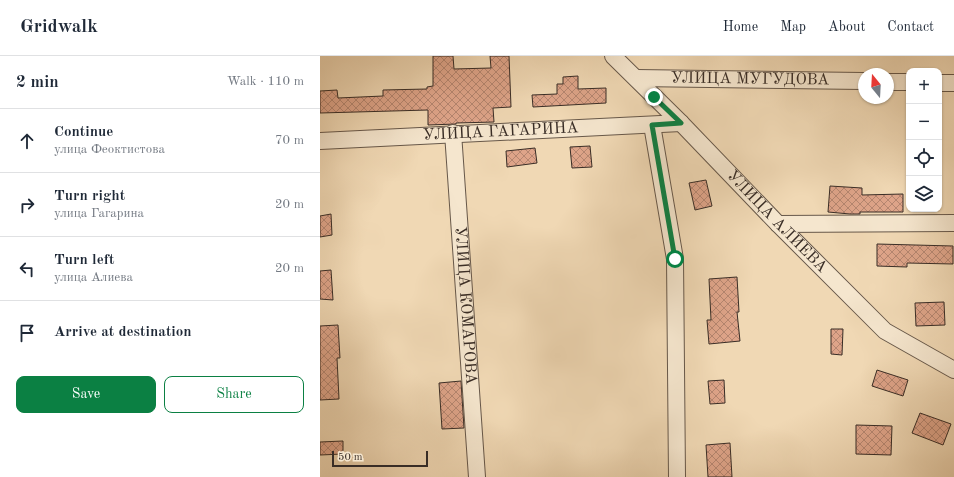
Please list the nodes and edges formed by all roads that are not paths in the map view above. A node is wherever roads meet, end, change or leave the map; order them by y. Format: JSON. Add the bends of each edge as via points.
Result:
{"nodes":[{"id":1,"x":613,"y":56,"type":"edge"},
{"id":2,"x":636,"y":78,"type":"junction"},
{"id":3,"x":858,"y":81,"type":"edge"},
{"id":4,"x":894,"y":82,"type":"edge"},
{"id":5,"x":906,"y":82,"type":"edge"},
{"id":6,"x":942,"y":83,"type":"edge"},
{"id":7,"x":954,"y":83,"type":"edge"},
{"id":8,"x":681,"y":123,"type":"junction"},
{"id":9,"x":652,"y":125,"type":"junction"},
{"id":10,"x":453,"y":133,"type":"junction"},
{"id":11,"x":320,"y":140,"type":"edge"},
{"id":12,"x":954,"y":223,"type":"edge"},
{"id":13,"x":778,"y":224,"type":"junction"},
{"id":14,"x":954,"y":370,"type":"edge"},
{"id":15,"x":477,"y":477,"type":"edge"},
{"id":16,"x":677,"y":477,"type":"edge"}],
"edges":[{"from":1,"to":2,"type":"street","name":"УЛИЦА АЛИЕВА"},
{"from":2,"to":3,"type":"street","name":"УЛИЦА МУГУДОВА"},
{"from":2,"to":8,"type":"street","name":"УЛИЦА АЛИЕВА"},
{"from":4,"to":5,"type":"street"},
{"from":6,"to":7,"type":"street"},
{"from":8,"to":9,"type":"street","name":"УЛИЦА ГАГАРИНА"},
{"from":8,"to":13,"type":"street","name":"УЛИЦА АЛИЕВА"},
{"from":9,"to":10,"type":"street","name":"УЛИЦА ГАГАРИНА"},
{"from":9,"to":16,"type":"street","via":[[675,259]]},
{"from":10,"to":11,"type":"street","name":"УЛИЦА ГАГАРИНА"},
{"from":10,"to":15,"type":"street","name":"УЛИЦА КОМАРОВА"},
{"from":12,"to":13,"type":"street"},
{"from":13,"to":14,"type":"street","name":"УЛИЦА АЛИЕВА","via":[[885,330]]}]}
